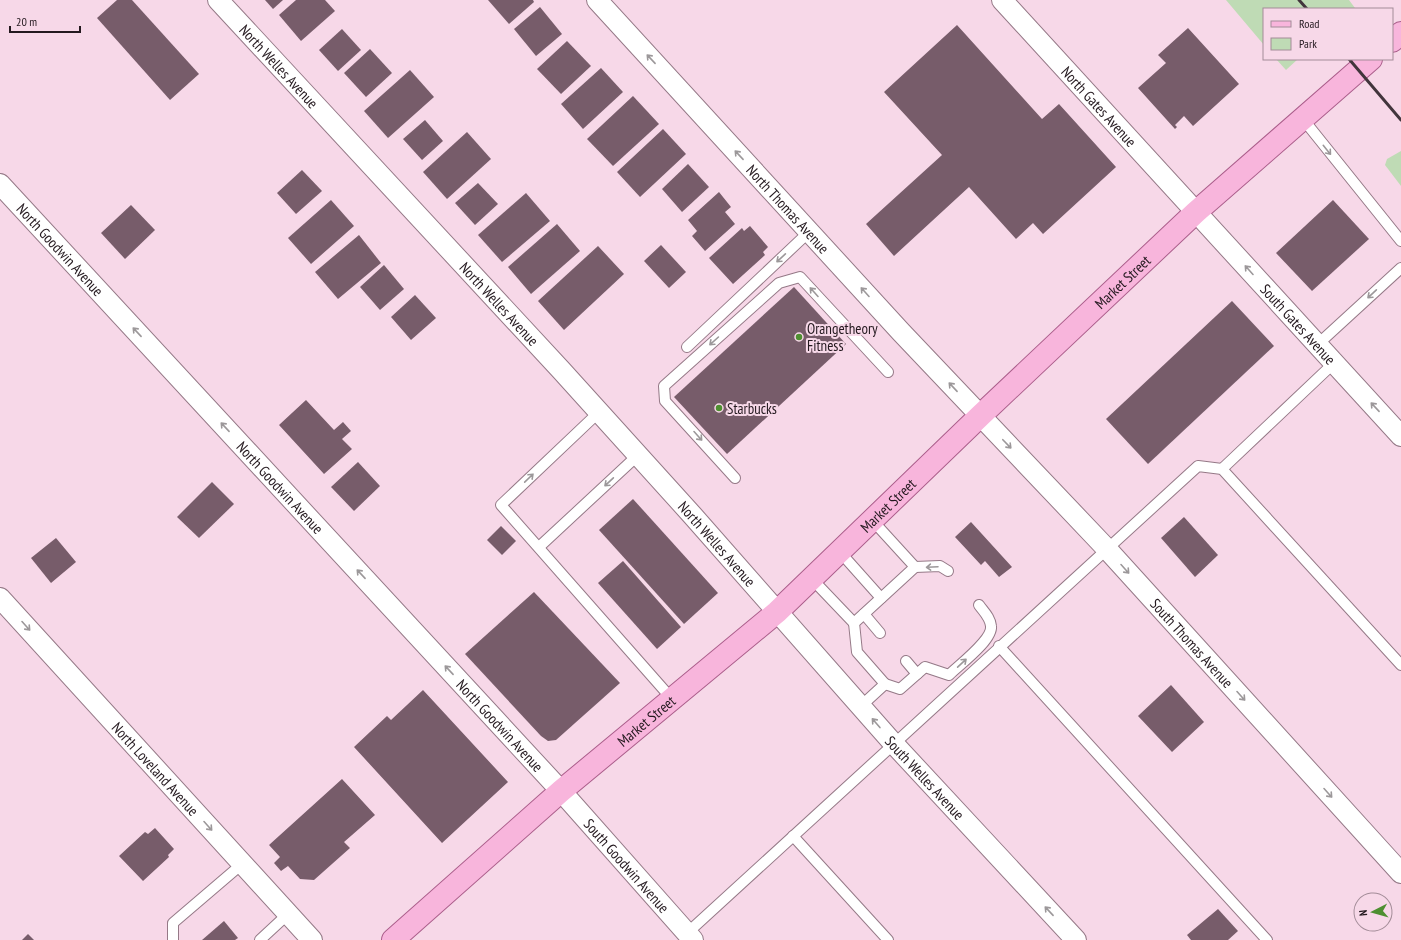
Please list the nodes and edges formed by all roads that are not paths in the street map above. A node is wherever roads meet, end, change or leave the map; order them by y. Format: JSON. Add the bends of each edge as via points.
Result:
{"nodes":[{"id":1,"x":218,"y":0,"type":"edge"},
{"id":2,"x":597,"y":0,"type":"edge"},
{"id":3,"x":1002,"y":0,"type":"edge"},
{"id":4,"x":1401,"y":33,"type":"edge"},
{"id":5,"x":1393,"y":40,"type":"edge"},
{"id":6,"x":1370,"y":60,"type":"edge"},
{"id":7,"x":1303,"y":119,"type":"junction"},
{"id":8,"x":0,"y":184,"type":"edge"},
{"id":9,"x":1196,"y":212,"type":"junction"},
{"id":10,"x":810,"y":231,"type":"junction"},
{"id":11,"x":1401,"y":241,"type":"edge"},
{"id":12,"x":1401,"y":268,"type":"edge"},
{"id":13,"x":1317,"y":345,"type":"junction"},
{"id":14,"x":687,"y":347,"type":"dead end"},
{"id":15,"x":1334,"y":364,"type":"junction"},
{"id":16,"x":888,"y":372,"type":"dead end"},
{"id":17,"x":598,"y":412,"type":"junction"},
{"id":18,"x":980,"y":416,"type":"junction"},
{"id":19,"x":1401,"y":436,"type":"edge"},
{"id":20,"x":637,"y":456,"type":"junction"},
{"id":21,"x":1222,"y":469,"type":"junction"},
{"id":22,"x":734,"y":478,"type":"dead end"},
{"id":23,"x":873,"y":521,"type":"junction"},
{"id":24,"x":539,"y":547,"type":"junction"},
{"id":25,"x":1106,"y":548,"type":"junction"},
{"id":26,"x":840,"y":552,"type":"junction"},
{"id":27,"x":915,"y":567,"type":"junction"},
{"id":28,"x":948,"y":571,"type":"dead end"},
{"id":29,"x":812,"y":580,"type":"junction"},
{"id":30,"x":0,"y":598,"type":"edge"},
{"id":31,"x":881,"y":598,"type":"junction"},
{"id":32,"x":978,"y":605,"type":"dead end"},
{"id":33,"x":777,"y":612,"type":"junction"},
{"id":34,"x":864,"y":614,"type":"junction"},
{"id":35,"x":854,"y":623,"type":"junction"},
{"id":36,"x":880,"y":633,"type":"dead end"},
{"id":37,"x":999,"y":646,"type":"junction"},
{"id":38,"x":906,"y":661,"type":"dead end"},
{"id":39,"x":1401,"y":665,"type":"edge"},
{"id":40,"x":917,"y":674,"type":"junction"},
{"id":41,"x":885,"y":684,"type":"junction"},
{"id":42,"x":672,"y":699,"type":"junction"},
{"id":43,"x":861,"y":706,"type":"junction"},
{"id":44,"x":893,"y":743,"type":"junction"},
{"id":45,"x":561,"y":791,"type":"junction"},
{"id":46,"x":793,"y":836,"type":"junction"},
{"id":47,"x":242,"y":864,"type":"junction"},
{"id":48,"x":1401,"y":873,"type":"edge"},
{"id":49,"x":288,"y":914,"type":"junction"},
{"id":50,"x":687,"y":938,"type":"edge"},
{"id":51,"x":173,"y":940,"type":"edge"},
{"id":52,"x":260,"y":940,"type":"edge"},
{"id":53,"x":312,"y":940,"type":"edge"},
{"id":54,"x":393,"y":940,"type":"edge"},
{"id":55,"x":888,"y":940,"type":"edge"},
{"id":56,"x":1076,"y":940,"type":"edge"},
{"id":57,"x":1267,"y":940,"type":"edge"}],
"edges":[{"from":1,"to":17,"type":"street","name":"North Welles Avenue"},
{"from":10,"to":2,"type":"street","name":"North Thomas Avenue","one_way":true},
{"from":3,"to":9,"type":"street","name":"North Gates Avenue"},
{"from":4,"to":5,"type":"main road"},
{"from":6,"to":7,"type":"main road","name":"Market Street"},
{"from":7,"to":9,"type":"main road","name":"Market Street"},
{"from":7,"to":11,"type":"lane","one_way":true},
{"from":45,"to":8,"type":"street","name":"North Goodwin Avenue","one_way":true},
{"from":13,"to":9,"type":"street","name":"South Gates Avenue","one_way":true},
{"from":9,"to":18,"type":"main road","name":"Market Street"},
{"from":10,"to":14,"type":"lane","one_way":true},
{"from":18,"to":10,"type":"street","name":"North Thomas Avenue","one_way":true},
{"from":12,"to":13,"type":"lane","one_way":true},
{"from":13,"to":15,"type":"street","name":"South Gates Avenue"},
{"from":19,"to":15,"type":"street","name":"South Gates Avenue","one_way":true},
{"from":15,"to":21,"type":"lane"},
{"from":16,"to":22,"type":"lane","one_way":true,"via":[[800,277],[779,283],[664,386],[665,400]]},
{"from":17,"to":20,"type":"street","name":"North Welles Avenue"},
{"from":24,"to":17,"type":"lane","one_way":true,"via":[[501,505]]},
{"from":18,"to":23,"type":"main road","name":"Market Street"},
{"from":18,"to":25,"type":"street","name":"South Thomas Avenue","one_way":true},
{"from":20,"to":24,"type":"lane","one_way":true},
{"from":20,"to":33,"type":"street","name":"North Welles Avenue"},
{"from":21,"to":25,"type":"lane","via":[[1198,466]]},
{"from":21,"to":39,"type":"lane"},
{"from":23,"to":26,"type":"main road","name":"Market Street"},
{"from":23,"to":27,"type":"lane"},
{"from":24,"to":42,"type":"lane"},
{"from":25,"to":37,"type":"lane"},
{"from":25,"to":48,"type":"street","name":"South Thomas Avenue","one_way":true},
{"from":26,"to":29,"type":"main road","name":"Market Street"},
{"from":26,"to":31,"type":"lane"},
{"from":28,"to":27,"type":"lane","one_way":true,"via":[[940,566]]},
{"from":27,"to":31,"type":"lane"},
{"from":29,"to":33,"type":"main road","name":"Market Street"},
{"from":29,"to":35,"type":"lane"},
{"from":30,"to":47,"type":"street","name":"North Loveland Avenue","one_way":true},
{"from":31,"to":34,"type":"lane"},
{"from":40,"to":32,"type":"lane","one_way":true,"via":[[925,667],[949,675],[988,638],[992,628],[988,617]]},
{"from":33,"to":42,"type":"main road","name":"Market Street"},
{"from":33,"to":43,"type":"street","name":"South Welles Avenue"},
{"from":34,"to":35,"type":"lane"},
{"from":34,"to":36,"type":"lane"},
{"from":35,"to":41,"type":"lane","via":[[857,652]]},
{"from":37,"to":44,"type":"lane"},
{"from":37,"to":57,"type":"lane"},
{"from":38,"to":40,"type":"lane"},
{"from":40,"to":41,"type":"lane","via":[[900,690]]},
{"from":41,"to":43,"type":"lane"},
{"from":42,"to":45,"type":"main road","name":"Market Street"},
{"from":44,"to":43,"type":"street","name":"South Welles Avenue","one_way":true},
{"from":44,"to":46,"type":"lane"},
{"from":56,"to":44,"type":"street","name":"South Welles Avenue","one_way":true},
{"from":45,"to":50,"type":"street","name":"South Goodwin Avenue"},
{"from":45,"to":54,"type":"main road","name":"Market Street"},
{"from":46,"to":50,"type":"lane"},
{"from":46,"to":55,"type":"lane"},
{"from":47,"to":49,"type":"street","name":"North Loveland Avenue"},
{"from":47,"to":51,"type":"lane","via":[[173,924]]},
{"from":49,"to":52,"type":"lane"},
{"from":49,"to":53,"type":"street","name":"North Loveland Avenue"}]}
